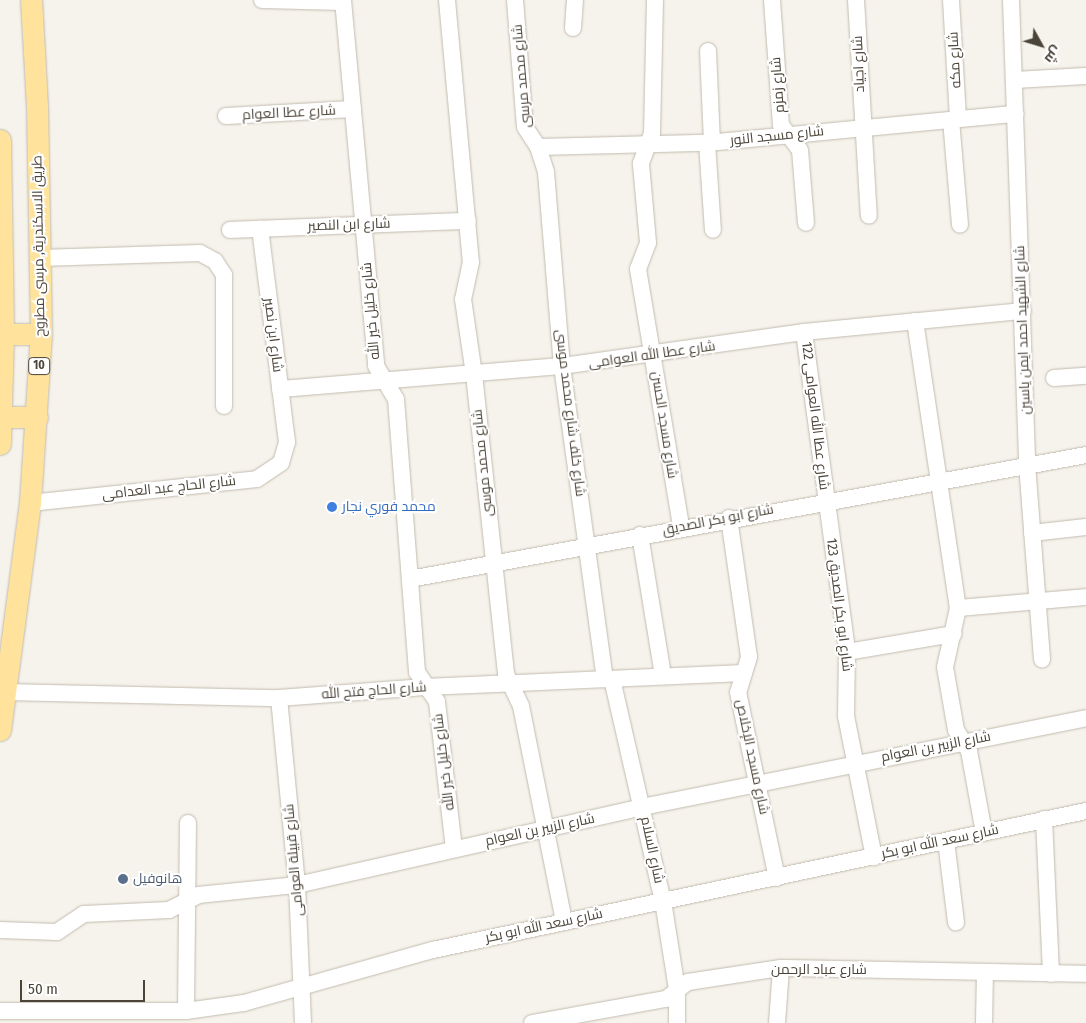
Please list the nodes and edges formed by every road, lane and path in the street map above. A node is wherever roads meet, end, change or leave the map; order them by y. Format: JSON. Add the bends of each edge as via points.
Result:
{"nodes":[{"id":1,"x":31,"y":0,"type":"edge"},
{"id":2,"x":262,"y":0,"type":"edge"},
{"id":3,"x":447,"y":0,"type":"edge"},
{"id":4,"x":515,"y":0,"type":"edge"},
{"id":5,"x":575,"y":0,"type":"edge"},
{"id":6,"x":654,"y":0,"type":"edge"},
{"id":7,"x":772,"y":0,"type":"edge"},
{"id":8,"x":856,"y":0,"type":"edge"},
{"id":9,"x":951,"y":0,"type":"edge"},
{"id":10,"x":1011,"y":0,"type":"edge"},
{"id":11,"x":343,"y":1,"type":"edge"},
{"id":12,"x":573,"y":28,"type":"dead end"},
{"id":13,"x":708,"y":51,"type":"dead end"},
{"id":14,"x":1086,"y":76,"type":"edge"},
{"id":15,"x":1014,"y":80,"type":"junction"},
{"id":16,"x":353,"y":109,"type":"junction"},
{"id":17,"x":1016,"y":114,"type":"junction"},
{"id":18,"x":226,"y":116,"type":"dead end"},
{"id":19,"x":954,"y":120,"type":"junction"},
{"id":20,"x":861,"y":128,"type":"junction"},
{"id":21,"x":786,"y":136,"type":"junction"},
{"id":22,"x":0,"y":140,"type":"edge"},
{"id":23,"x":710,"y":143,"type":"junction"},
{"id":24,"x":649,"y":145,"type":"junction"},
{"id":25,"x":538,"y":147,"type":"junction"},
{"id":26,"x":869,"y":216,"type":"dead end"},
{"id":27,"x":468,"y":221,"type":"junction"},
{"id":28,"x":806,"y":222,"type":"dead end"},
{"id":29,"x":364,"y":225,"type":"junction"},
{"id":30,"x":960,"y":225,"type":"dead end"},
{"id":31,"x":260,"y":229,"type":"junction"},
{"id":32,"x":230,"y":230,"type":"dead end"},
{"id":33,"x":713,"y":230,"type":"dead end"},
{"id":34,"x":40,"y":258,"type":"junction"},
{"id":35,"x":2,"y":304,"type":"edge"},
{"id":36,"x":1023,"y":311,"type":"junction"},
{"id":37,"x":915,"y":321,"type":"junction"},
{"id":38,"x":804,"y":332,"type":"junction"},
{"id":39,"x":3,"y":334,"type":"junction"},
{"id":40,"x":41,"y":334,"type":"junction"},
{"id":41,"x":652,"y":356,"type":"junction"},
{"id":42,"x":562,"y":366,"type":"junction"},
{"id":43,"x":474,"y":374,"type":"junction"},
{"id":44,"x":1086,"y":376,"type":"edge"},
{"id":45,"x":1054,"y":378,"type":"dead end"},
{"id":46,"x":384,"y":382,"type":"junction"},
{"id":47,"x":280,"y":389,"type":"junction"},
{"id":48,"x":224,"y":406,"type":"dead end"},
{"id":49,"x":2,"y":417,"type":"junction"},
{"id":50,"x":37,"y":417,"type":"junction"},
{"id":51,"x":287,"y":442,"type":"joint"},
{"id":52,"x":0,"y":444,"type":"edge"},
{"id":53,"x":1086,"y":455,"type":"edge"},
{"id":54,"x":1027,"y":464,"type":"junction"},
{"id":55,"x":939,"y":480,"type":"junction"},
{"id":56,"x":825,"y":500,"type":"junction"},
{"id":57,"x":30,"y":502,"type":"junction"},
{"id":58,"x":729,"y":518,"type":"junction"},
{"id":59,"x":681,"y":527,"type":"junction"},
{"id":60,"x":1086,"y":527,"type":"edge"},
{"id":61,"x":1032,"y":533,"type":"junction"},
{"id":62,"x":640,"y":535,"type":"junction"},
{"id":63,"x":586,"y":546,"type":"junction"},
{"id":64,"x":493,"y":564,"type":"junction"},
{"id":65,"x":410,"y":579,"type":"junction"},
{"id":66,"x":1086,"y":597,"type":"edge"},
{"id":67,"x":1038,"y":601,"type":"junction"},
{"id":68,"x":958,"y":608,"type":"junction"},
{"id":69,"x":953,"y":634,"type":"junction"},
{"id":70,"x":847,"y":652,"type":"junction"},
{"id":71,"x":1042,"y":659,"type":"dead end"},
{"id":72,"x":744,"y":673,"type":"junction"},
{"id":73,"x":662,"y":676,"type":"junction"},
{"id":74,"x":609,"y":679,"type":"junction"},
{"id":75,"x":509,"y":683,"type":"junction"},
{"id":76,"x":425,"y":687,"type":"junction"},
{"id":77,"x":5,"y":692,"type":"junction"},
{"id":78,"x":278,"y":698,"type":"junction"},
{"id":79,"x":1086,"y":718,"type":"edge"},
{"id":80,"x":0,"y":730,"type":"edge"},
{"id":81,"x":964,"y":742,"type":"junction"},
{"id":82,"x":856,"y":763,"type":"junction"},
{"id":83,"x":757,"y":783,"type":"junction"},
{"id":84,"x":642,"y":807,"type":"junction"},
{"id":85,"x":1086,"y":811,"type":"edge"},
{"id":86,"x":1044,"y":819,"type":"junction"},
{"id":87,"x":188,"y":823,"type":"dead end"},
{"id":88,"x":544,"y":829,"type":"junction"},
{"id":89,"x":984,"y":832,"type":"junction"},
{"id":90,"x":946,"y":841,"type":"junction"},
{"id":91,"x":454,"y":849,"type":"junction"},
{"id":92,"x":874,"y":856,"type":"junction"},
{"id":93,"x":777,"y":878,"type":"junction"},
{"id":94,"x":297,"y":885,"type":"junction"},
{"id":95,"x":184,"y":901,"type":"junction"},
{"id":96,"x":663,"y":901,"type":"junction"},
{"id":97,"x":564,"y":921,"type":"junction"},
{"id":98,"x":956,"y":922,"type":"dead end"},
{"id":99,"x":0,"y":930,"type":"edge"},
{"id":100,"x":781,"y":968,"type":"junction"},
{"id":101,"x":985,"y":972,"type":"junction"},
{"id":102,"x":1050,"y":974,"type":"junction"},
{"id":103,"x":1086,"y":974,"type":"edge"},
{"id":104,"x":303,"y":987,"type":"junction"},
{"id":105,"x":677,"y":989,"type":"junction"},
{"id":106,"x":0,"y":1010,"type":"edge"},
{"id":107,"x":186,"y":1012,"type":"junction"},
{"id":108,"x":303,"y":1023,"type":"edge"},
{"id":109,"x":532,"y":1023,"type":"edge"},
{"id":110,"x":678,"y":1023,"type":"edge"},
{"id":111,"x":777,"y":1023,"type":"edge"},
{"id":112,"x":984,"y":1023,"type":"edge"}],
"edges":[{"from":1,"to":34,"type":"main road","name":"طريق الاسكندرية, مرسى مطروح","number":"10"},
{"from":2,"to":11,"type":"street"},
{"from":3,"to":27,"type":"street","name":"شارع محمد موسى"},
{"from":4,"to":25,"type":"street","name":"شارع محمد مرسى","via":[[525,126]]},
{"from":5,"to":12,"type":"street"},
{"from":6,"to":24,"type":"street","name":"شارع مسجد الحسن"},
{"from":7,"to":21,"type":"street","name":"شارع زمزم","via":[[781,125]]},
{"from":8,"to":20,"type":"street","name":"شارع اجياد"},
{"from":9,"to":19,"type":"street","name":"شارع مكه"},
{"from":10,"to":15,"type":"street","name":"شارع الشهيد احمد ايمن ياسين"},
{"from":11,"to":16,"type":"street","name":"شارع خليل خير الله"},
{"from":13,"to":23,"type":"street"},
{"from":14,"to":15,"type":"street"},
{"from":15,"to":17,"type":"street","name":"شارع الشهيد احمد ايمن ياسين"},
{"from":16,"to":18,"type":"street","name":"شارع عطا العوام"},
{"from":16,"to":29,"type":"street","name":"شارع خليل خير الله"},
{"from":17,"to":19,"type":"street","name":"شارع مسجد النور"},
{"from":17,"to":36,"type":"street","name":"شارع الشهيد احمد ايمن ياسين"},
{"from":19,"to":20,"type":"street","name":"شارع مسجد النور"},
{"from":19,"to":30,"type":"street","name":"شارع مكه"},
{"from":20,"to":21,"type":"street","name":"شارع مسجد النور"},
{"from":20,"to":26,"type":"street","name":"شارع اجياد"},
{"from":21,"to":23,"type":"street","name":"شارع مسجد النور"},
{"from":21,"to":28,"type":"street","name":"شارع زمزم","via":[[800,150]]},
{"from":22,"to":35,"type":"main road"},
{"from":23,"to":24,"type":"street","name":"شارع مسجد النور"},
{"from":23,"to":33,"type":"street"},
{"from":24,"to":25,"type":"street","name":"شارع مسجد النور"},
{"from":24,"to":41,"type":"street","name":"شارع مسجد الحسن","via":[[641,164],[648,243],[638,269]]},
{"from":25,"to":42,"type":"street","name":"شارع خلف شارع محمد موسى","via":[[546,172]]},
{"from":27,"to":29,"type":"street","name":"شارع ابن النصير"},
{"from":27,"to":43,"type":"street","name":"شارع محمد موسى","via":[[471,262],[463,299]]},
{"from":29,"to":31,"type":"street","name":"شارع ابن النصير"},
{"from":29,"to":46,"type":"street","name":"شارع خليل خير الله","via":[[376,366]]},
{"from":31,"to":32,"type":"street","name":"شارع ابن النصير"},
{"from":31,"to":47,"type":"street","name":"شارع ابن نصير"},
{"from":34,"to":40,"type":"main road","name":"طريق الاسكندرية, مرسى مطروح","number":"10"},
{"from":34,"to":48,"type":"street","via":[[200,253],[215,261],[224,275]]},
{"from":35,"to":39,"type":"main road"},
{"from":36,"to":37,"type":"street","name":"شارع عطا الله العوامى"},
{"from":36,"to":54,"type":"street","name":"شارع الشهيد احمد ايمن ياسين"},
{"from":37,"to":38,"type":"street","name":"شارع عطا الله العوامى"},
{"from":37,"to":55,"type":"street"},
{"from":38,"to":41,"type":"street","name":"شارع عطا الله العوامى"},
{"from":38,"to":56,"type":"street","name":"شارع عطا الله العوامى 122"},
{"from":39,"to":40,"type":"main road"},
{"from":39,"to":49,"type":"main road"},
{"from":40,"to":50,"type":"main road","name":"طريق الاسكندرية, مرسى مطروح","number":"10"},
{"from":41,"to":42,"type":"street","name":"شارع عطا الله العوامى"},
{"from":41,"to":59,"type":"street","name":"شارع مسجد الحسن"},
{"from":42,"to":43,"type":"street","name":"شارع عطا الله العوامى"},
{"from":42,"to":63,"type":"street","name":"شارع خلف شارع محمد موسى"},
{"from":43,"to":46,"type":"street","name":"شارع عطا الله العوامى"},
{"from":43,"to":64,"type":"street","name":"شارع محمد موسى"},
{"from":44,"to":45,"type":"street"},
{"from":46,"to":47,"type":"street","name":"شارع عطا الله العوامى"},
{"from":46,"to":65,"type":"street","name":"شارع خليل خير الله","via":[[396,399]]},
{"from":47,"to":51,"type":"street","name":"شارع ابن نصير"},
{"from":49,"to":50,"type":"main road"},
{"from":49,"to":52,"type":"main road"},
{"from":50,"to":57,"type":"main road","name":"طريق الاسكندرية, مرسى مطروح","number":"10"},
{"from":51,"to":57,"type":"street","name":"شارع الحاج عبد العدامى","via":[[281,463],[257,479]]},
{"from":53,"to":54,"type":"street","name":"شارع ابو بكر الصديق"},
{"from":54,"to":55,"type":"street","name":"شارع ابو بكر الصديق"},
{"from":54,"to":61,"type":"street","name":"شارع الشهيد احمد ايمن ياسين"},
{"from":55,"to":56,"type":"street","name":"شارع ابو بكر الصديق"},
{"from":55,"to":68,"type":"street"},
{"from":56,"to":58,"type":"street","name":"شارع ابو بكر الصديق"},
{"from":56,"to":70,"type":"street","name":"شارع ابو بكر الصديق 123"},
{"from":57,"to":77,"type":"main road","name":"طريق الاسكندرية, مرسى مطروح","number":"10"},
{"from":58,"to":59,"type":"street","name":"شارع ابو بكر الصديق"},
{"from":58,"to":72,"type":"street","name":"شارع مسجد الإخلاص","via":[[749,657]]},
{"from":59,"to":62,"type":"street","name":"شارع ابو بكر الصديق"},
{"from":60,"to":61,"type":"street"},
{"from":61,"to":67,"type":"street","name":"شارع الشهيد احمد ايمن ياسين"},
{"from":62,"to":63,"type":"street","name":"شارع ابو بكر الصديق"},
{"from":62,"to":73,"type":"street"},
{"from":63,"to":64,"type":"street","name":"شارع ابو بكر الصديق"},
{"from":63,"to":74,"type":"street","name":"شارع خلف شارع محمد موسى"},
{"from":64,"to":65,"type":"street","name":"شارع ابو بكر الصديق"},
{"from":64,"to":75,"type":"street","name":"شارع محمد موسى"},
{"from":65,"to":76,"type":"street","name":"شارع خليل خير الله","via":[[417,672]]},
{"from":66,"to":67,"type":"street"},
{"from":67,"to":68,"type":"street"},
{"from":67,"to":71,"type":"street","name":"شارع الشهيد احمد ايمن ياسين"},
{"from":68,"to":69,"type":"street"},
{"from":69,"to":70,"type":"street"},
{"from":69,"to":81,"type":"street","via":[[945,667],[956,730]]},
{"from":70,"to":82,"type":"street","name":"شارع ابو بكر الصديق 123","via":[[846,716]]},
{"from":72,"to":73,"type":"street","name":"شارع الحاج فتح الله"},
{"from":72,"to":83,"type":"street","name":"شارع مسجد الإخلاص","via":[[738,692]]},
{"from":73,"to":74,"type":"street","name":"شارع الحاج فتح الله"},
{"from":74,"to":75,"type":"street","name":"شارع الحاج فتح الله"},
{"from":74,"to":84,"type":"street","name":"شارع السلام"},
{"from":75,"to":76,"type":"street","name":"شارع الحاج فتح الله"},
{"from":75,"to":88,"type":"street","name":"شارع محمد موسى","via":[[522,706]]},
{"from":76,"to":78,"type":"street","name":"شارع الحاج فتح الله"},
{"from":76,"to":91,"type":"street","name":"شارع خليل خير الله","via":[[437,702]]},
{"from":77,"to":78,"type":"street","name":"شارع الحاج فتح الله"},
{"from":77,"to":80,"type":"main road","name":"طريق الاسكندرية, مرسى مطروح","number":"10"},
{"from":78,"to":94,"type":"street","name":"شارع قبيلة العوامى"},
{"from":79,"to":81,"type":"street","name":"شارع الزبير بن العوام"},
{"from":81,"to":82,"type":"street","name":"شارع الزبير بن العوام"},
{"from":81,"to":89,"type":"street"},
{"from":82,"to":83,"type":"street","name":"شارع الزبير بن العوام"},
{"from":82,"to":92,"type":"street","name":"شارع ابو بكر الصديق 123"},
{"from":83,"to":84,"type":"street","name":"شارع الزبير بن العوام"},
{"from":83,"to":93,"type":"street","name":"شارع مسجد الإخلاص"},
{"from":84,"to":88,"type":"street","name":"شارع الزبير بن العوام"},
{"from":84,"to":96,"type":"street","name":"شارع السلام"},
{"from":85,"to":86,"type":"street","name":"شارع سعد الله ابو بكر"},
{"from":86,"to":89,"type":"street","name":"شارع سعد الله ابو بكر"},
{"from":86,"to":102,"type":"street"},
{"from":87,"to":95,"type":"street"},
{"from":88,"to":91,"type":"street","name":"شارع الزبير بن العوام"},
{"from":88,"to":97,"type":"street","name":"شارع محمد موسى"},
{"from":89,"to":90,"type":"street","name":"شارع سعد الله ابو بكر"},
{"from":90,"to":92,"type":"street","name":"شارع سعد الله ابو بكر"},
{"from":90,"to":98,"type":"street"},
{"from":91,"to":94,"type":"street","name":"شارع الزبير بن العوام"},
{"from":92,"to":93,"type":"street","name":"شارع سعد الله ابو بكر"},
{"from":93,"to":96,"type":"street","name":"شارع سعد الله ابو بكر"},
{"from":94,"to":95,"type":"street","name":"شارع الزبير بن العوام","via":[[198,895]]},
{"from":94,"to":104,"type":"street","name":"شارع قبيلة العوامى"},
{"from":95,"to":99,"type":"street","name":"شارع الزبير بن العوام","via":[[169,910],[78,915],[57,932]]},
{"from":95,"to":107,"type":"street"},
{"from":96,"to":97,"type":"street","name":"شارع سعد الله ابو بكر"},
{"from":96,"to":105,"type":"street","name":"شارع السلام"},
{"from":97,"to":104,"type":"street","name":"شارع سعد الله ابو بكر","via":[[352,970]]},
{"from":100,"to":101,"type":"street","name":"شارع عباد الرحمن"},
{"from":100,"to":105,"type":"street","name":"شارع عباد الرحمن","via":[[688,982]]},
{"from":100,"to":111,"type":"street"},
{"from":101,"to":102,"type":"street","name":"شارع عباد الرحمن"},
{"from":101,"to":112,"type":"street"},
{"from":102,"to":103,"type":"street","name":"شارع عباد الرحمن"},
{"from":104,"to":107,"type":"street","name":"شارع سعد الله ابو بكر","via":[[244,1003]]},
{"from":104,"to":108,"type":"street","name":"شارع قبيلة العوامى"},
{"from":105,"to":109,"type":"street","name":"شارع عباد الرحمن","via":[[666,1000]]},
{"from":105,"to":110,"type":"street","name":"شارع السلام"},
{"from":106,"to":107,"type":"street","name":"شارع سعد الله ابو بكر"}]}
